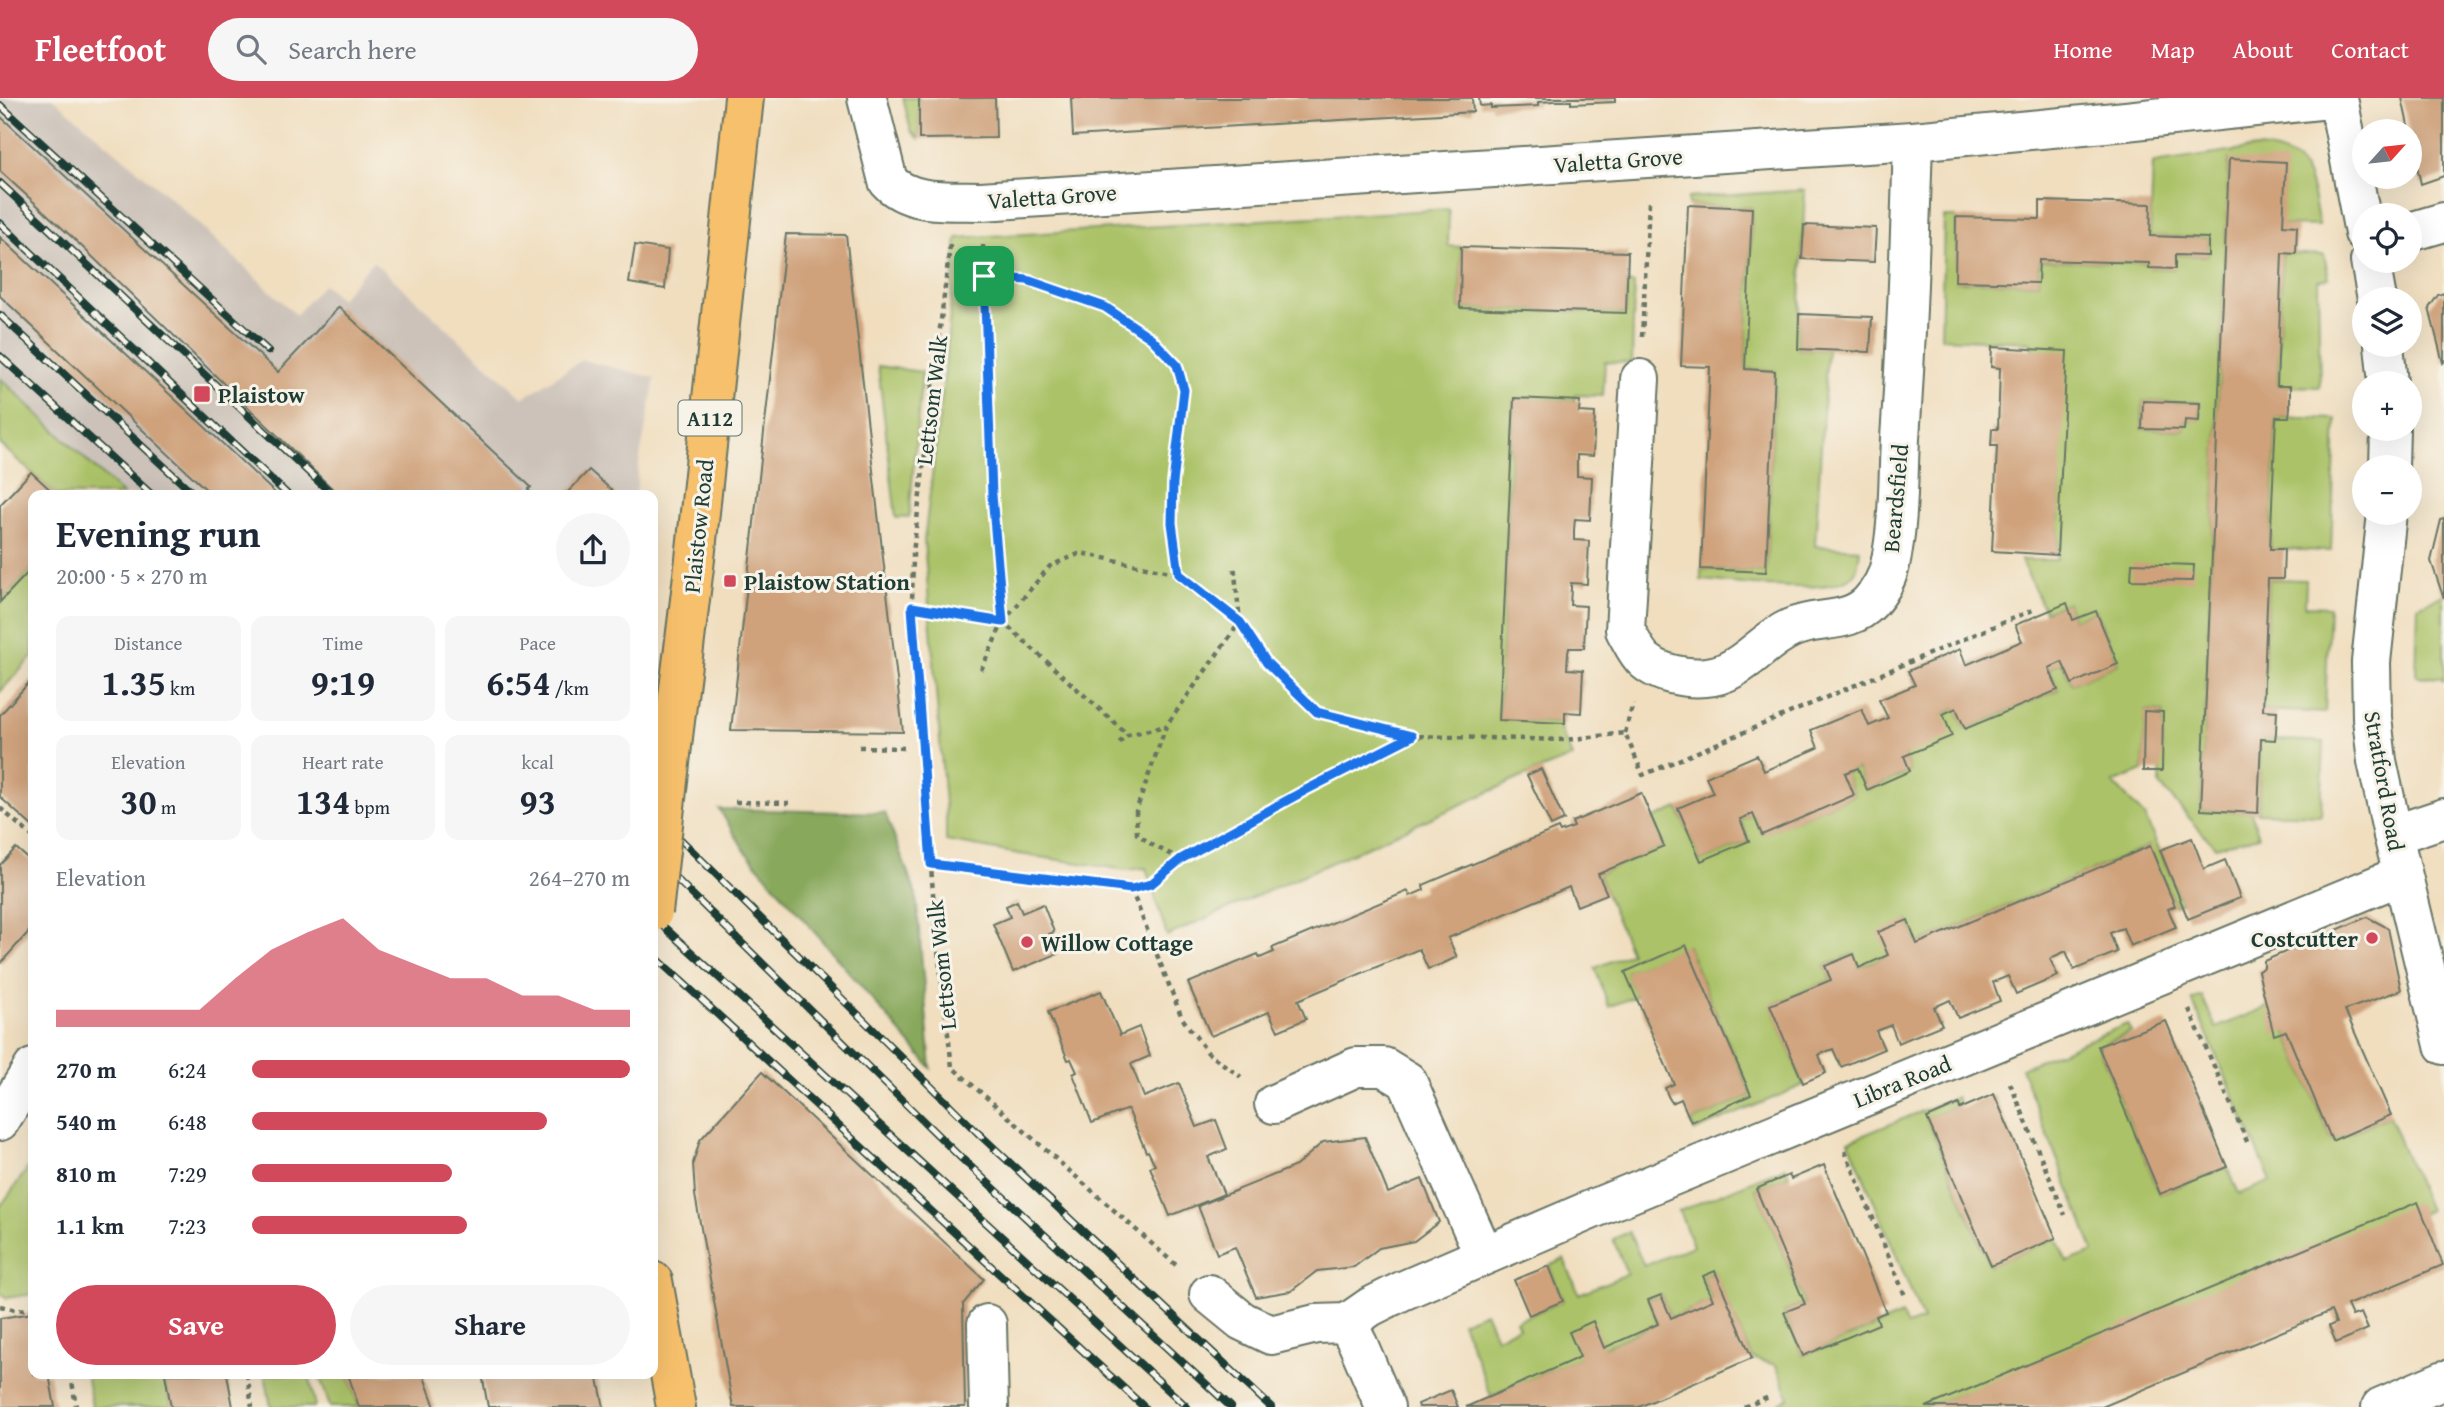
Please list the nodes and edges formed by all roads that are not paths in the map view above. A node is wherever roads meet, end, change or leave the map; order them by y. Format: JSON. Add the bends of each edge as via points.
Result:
{"nodes":[{"id":1,"x":744,"y":98,"type":"edge"},
{"id":2,"x":867,"y":98,"type":"edge"},
{"id":3,"x":2339,"y":98,"type":"edge"},
{"id":4,"x":1913,"y":141,"type":"junction"},
{"id":5,"x":2358,"y":203,"type":"edge"},
{"id":6,"x":2444,"y":222,"type":"edge"},
{"id":7,"x":2422,"y":228,"type":"edge"},
{"id":8,"x":1640,"y":379,"type":"road end"},
{"id":9,"x":2386,"y":525,"type":"edge"},
{"id":10,"x":2444,"y":818,"type":"edge"},
{"id":11,"x":2393,"y":835,"type":"junction"},
{"id":12,"x":658,"y":868,"type":"edge"},
{"id":13,"x":2402,"y":875,"type":"junction"},
{"id":14,"x":2444,"y":1045,"type":"edge"},
{"id":15,"x":28,"y":1076,"type":"edge"},
{"id":16,"x":1274,"y":1104,"type":"road end"},
{"id":17,"x":0,"y":1121,"type":"edge"},
{"id":18,"x":1484,"y":1255,"type":"junction"},
{"id":19,"x":1209,"y":1294,"type":"road end"},
{"id":20,"x":658,"y":1308,"type":"edge"},
{"id":21,"x":1346,"y":1323,"type":"junction"},
{"id":22,"x":987,"y":1324,"type":"dead end"},
{"id":23,"x":2444,"y":1380,"type":"edge"},
{"id":24,"x":676,"y":1407,"type":"edge"},
{"id":25,"x":989,"y":1407,"type":"edge"},
{"id":26,"x":1385,"y":1407,"type":"edge"},
{"id":27,"x":2381,"y":1407,"type":"edge"}],
"edges":[{"from":1,"to":12,"type":"main road","name":"Plaistow Road","number":"A112","bridge":true},
{"from":2,"to":4,"type":"street","name":"Valetta Grove","via":[[888,181],[897,191],[914,197],[981,201]]},
{"from":3,"to":4,"type":"street","name":"Valetta Grove"},
{"from":3,"to":5,"type":"street"},
{"from":4,"to":8,"type":"street","name":"Beardsfield","via":[[1893,545],[1883,585],[1868,604],[1848,617],[1793,627],[1767,642],[1742,665],[1717,676],[1692,678],[1646,661],[1625,630]]},
{"from":6,"to":7,"type":"street"},
{"from":9,"to":11,"type":"street","name":"Stratford Road","via":[[2371,662],[2372,718]]},
{"from":10,"to":11,"type":"street"},
{"from":11,"to":13,"type":"street","name":"Stratford Road"},
{"from":13,"to":14,"type":"street","name":"Stratford Road"},
{"from":13,"to":18,"type":"street","name":"Libra Road"},
{"from":15,"to":17,"type":"street"},
{"from":16,"to":18,"type":"street","via":[[1356,1066],[1384,1067],[1407,1082]]},
{"from":18,"to":21,"type":"street","name":"Libra Road","via":[[1402,1290]]},
{"from":19,"to":21,"type":"street","via":[[1242,1321],[1271,1335],[1316,1324]]},
{"from":20,"to":24,"type":"main road"},
{"from":21,"to":26,"type":"street"},
{"from":22,"to":25,"type":"street"},
{"from":23,"to":27,"type":"street"}]}
